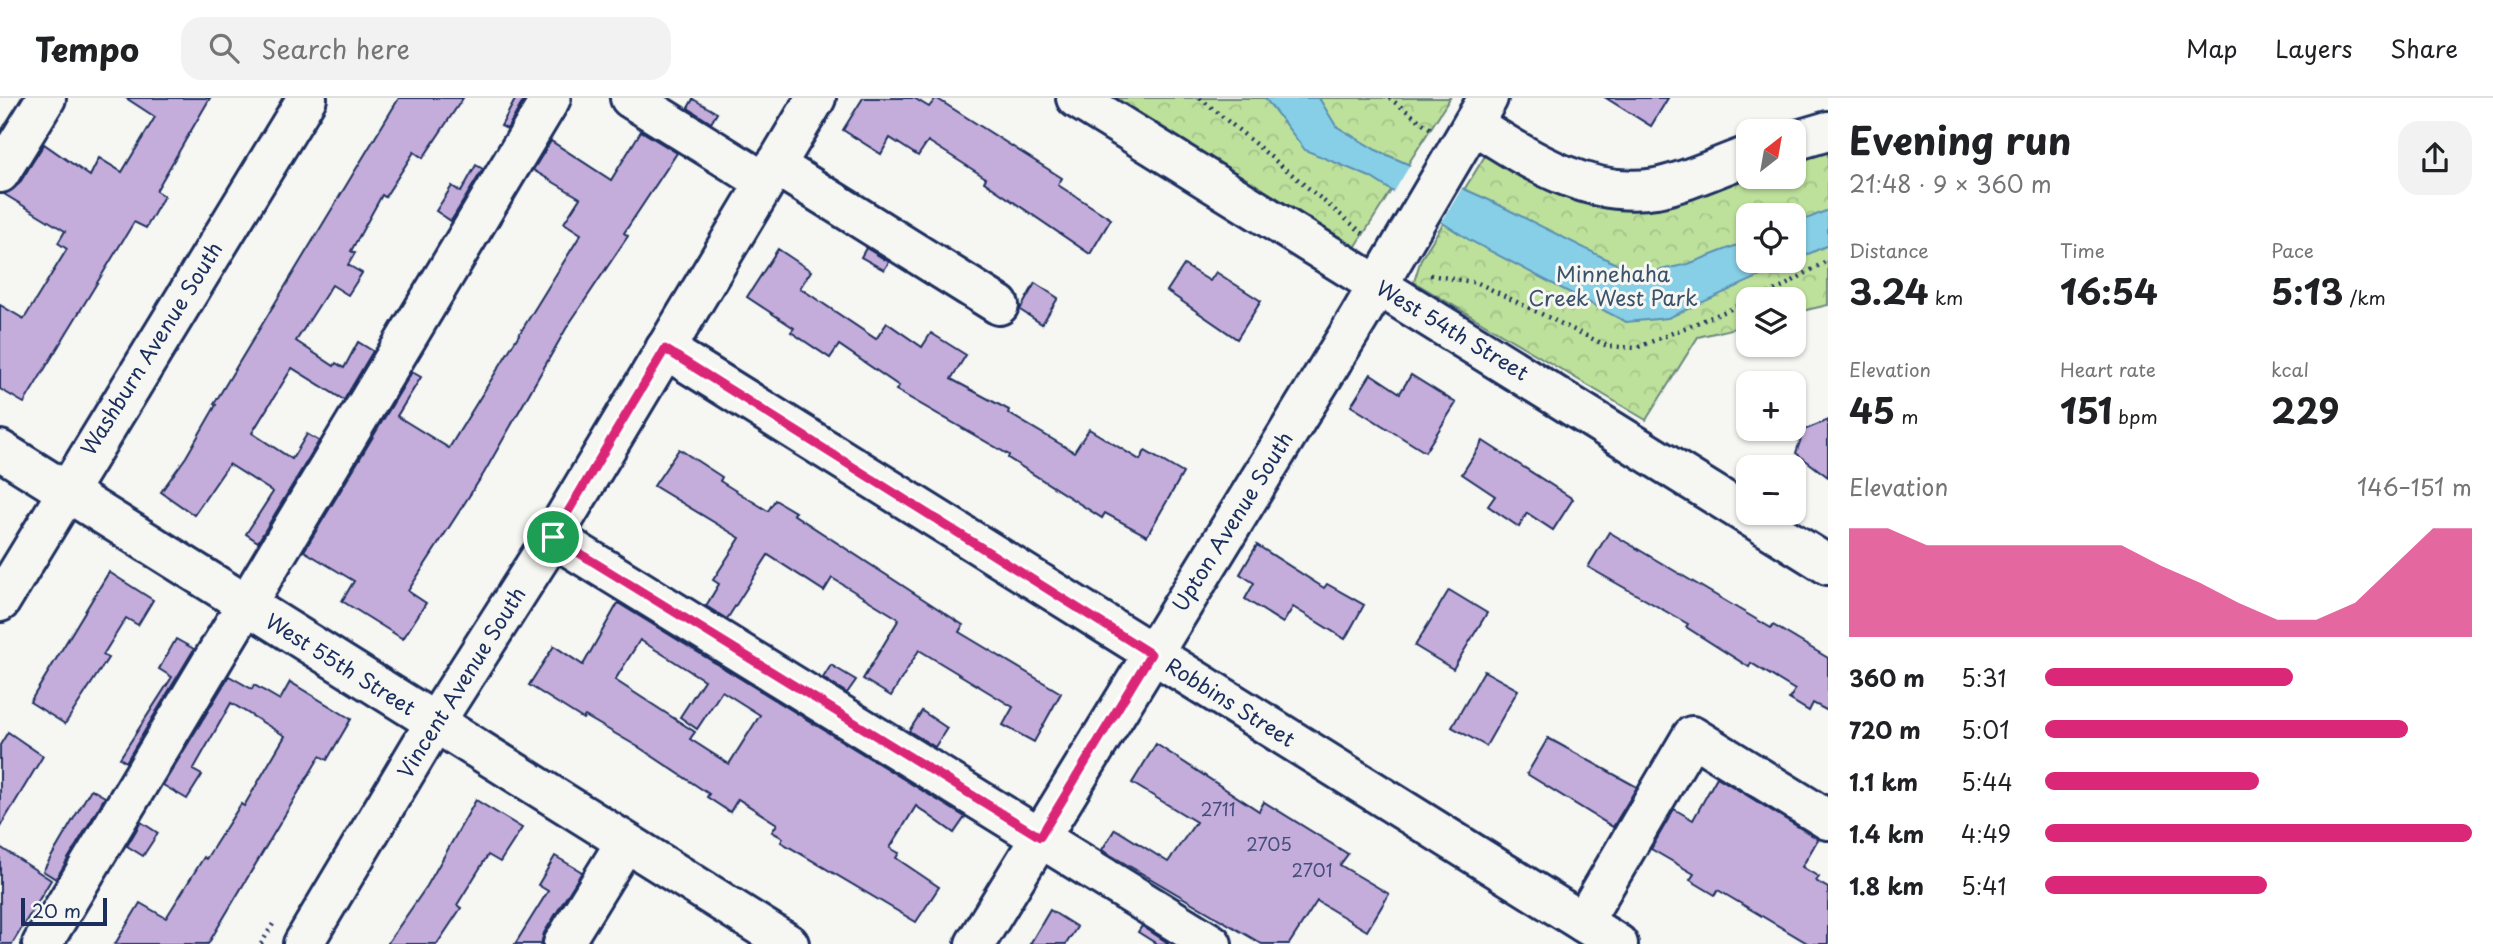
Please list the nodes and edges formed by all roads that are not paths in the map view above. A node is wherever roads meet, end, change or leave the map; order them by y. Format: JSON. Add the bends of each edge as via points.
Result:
{"nodes":[{"id":1,"x":46,"y":98,"type":"edge"},
{"id":2,"x":307,"y":98,"type":"edge"},
{"id":3,"x":551,"y":98,"type":"edge"},
{"id":4,"x":630,"y":98,"type":"edge"},
{"id":5,"x":816,"y":98,"type":"edge"},
{"id":6,"x":1076,"y":98,"type":"edge"},
{"id":7,"x":1480,"y":111,"type":"edge"},
{"id":8,"x":1828,"y":131,"type":"edge"},
{"id":9,"x":1806,"y":137,"type":"edge"},
{"id":10,"x":1736,"y":160,"type":"edge"},
{"id":11,"x":0,"y":173,"type":"edge"},
{"id":12,"x":770,"y":174,"type":"junction"},
{"id":13,"x":1377,"y":286,"type":"junction"},
{"id":14,"x":999,"y":305,"type":"dead end"},
{"id":15,"x":665,"y":349,"type":"junction"},
{"id":16,"x":0,"y":450,"type":"edge"},
{"id":17,"x":66,"y":491,"type":"junction"},
{"id":18,"x":553,"y":537,"type":"junction"},
{"id":19,"x":1828,"y":565,"type":"edge"},
{"id":20,"x":0,"y":602,"type":"edge"},
{"id":21,"x":245,"y":605,"type":"junction"},
{"id":22,"x":1151,"y":654,"type":"junction"},
{"id":23,"x":434,"y":724,"type":"junction"},
{"id":24,"x":1828,"y":820,"type":"edge"},
{"id":25,"x":1040,"y":837,"type":"junction"},
{"id":26,"x":625,"y":843,"type":"junction"},
{"id":27,"x":1583,"y":922,"type":"junction"},
{"id":28,"x":42,"y":944,"type":"edge"},
{"id":29,"x":303,"y":944,"type":"edge"},
{"id":30,"x":563,"y":944,"type":"edge"},
{"id":31,"x":789,"y":944,"type":"edge"},
{"id":32,"x":975,"y":944,"type":"edge"},
{"id":33,"x":1212,"y":944,"type":"edge"},
{"id":34,"x":1618,"y":944,"type":"edge"}],
"edges":[{"from":1,"to":11,"type":"street"},
{"from":2,"to":17,"type":"street","name":"Washburn Avenue South"},
{"from":3,"to":21,"type":"street"},
{"from":4,"to":12,"type":"street"},
{"from":5,"to":12,"type":"street","name":"Vincent Avenue South"},
{"from":6,"to":13,"type":"street","name":"West 54th Street"},
{"from":7,"to":10,"type":"street","via":[[1565,177],[1610,189],[1657,187]]},
{"from":7,"to":13,"type":"street","name":"Upton Avenue South","via":[[1444,145],[1410,232]]},
{"from":8,"to":9,"type":"street"},
{"from":12,"to":14,"type":"street"},
{"from":12,"to":15,"type":"street","name":"Vincent Avenue South"},
{"from":13,"to":19,"type":"street","name":"West 54th Street"},
{"from":13,"to":22,"type":"street","name":"Upton Avenue South"},
{"from":15,"to":18,"type":"street","name":"Vincent Avenue South"},
{"from":15,"to":22,"type":"street","name":"Robbins Street"},
{"from":16,"to":17,"type":"street","name":"West 55th Street"},
{"from":17,"to":20,"type":"street","name":"Washburn Avenue South"},
{"from":17,"to":21,"type":"street","name":"West 55th Street"},
{"from":18,"to":23,"type":"street","name":"Vincent Avenue South"},
{"from":18,"to":25,"type":"street"},
{"from":21,"to":23,"type":"street","name":"West 55th Street"},
{"from":21,"to":28,"type":"street"},
{"from":22,"to":25,"type":"street","name":"Upton Avenue South"},
{"from":22,"to":27,"type":"street","name":"Robbins Street"},
{"from":23,"to":26,"type":"street","name":"West 55th Street"},
{"from":23,"to":29,"type":"street","name":"Vincent Avenue South"},
{"from":24,"to":27,"type":"street","via":[[1692,736]]},
{"from":25,"to":32,"type":"street","name":"Upton Avenue South"},
{"from":25,"to":33,"type":"street"},
{"from":26,"to":30,"type":"street"},
{"from":26,"to":31,"type":"street","name":"West 55th Street"},
{"from":27,"to":34,"type":"street","name":"Robbins Street"}]}
